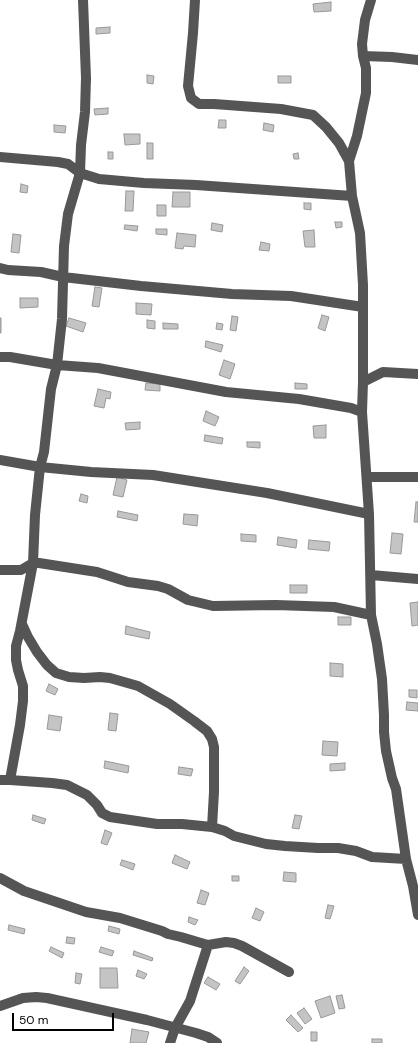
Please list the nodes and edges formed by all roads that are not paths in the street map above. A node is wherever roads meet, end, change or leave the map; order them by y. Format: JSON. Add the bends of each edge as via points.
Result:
{"nodes":[{"id":1,"x":83,"y":0,"type":"edge"},
{"id":2,"x":195,"y":0,"type":"edge"},
{"id":3,"x":371,"y":0,"type":"edge"},
{"id":4,"x":363,"y":56,"type":"junction"},
{"id":5,"x":418,"y":60,"type":"edge"},
{"id":6,"x":0,"y":157,"type":"edge"},
{"id":7,"x":349,"y":161,"type":"junction"},
{"id":8,"x":80,"y":173,"type":"junction"},
{"id":9,"x":352,"y":196,"type":"junction"},
{"id":10,"x":0,"y":268,"type":"edge"},
{"id":11,"x":63,"y":277,"type":"junction"},
{"id":12,"x":363,"y":307,"type":"junction"},
{"id":13,"x":0,"y":357,"type":"edge"},
{"id":14,"x":57,"y":365,"type":"junction"},
{"id":15,"x":418,"y":374,"type":"edge"},
{"id":16,"x":363,"y":382,"type":"junction"},
{"id":17,"x":362,"y":412,"type":"junction"},
{"id":18,"x":0,"y":460,"type":"edge"},
{"id":19,"x":40,"y":467,"type":"junction"},
{"id":20,"x":367,"y":477,"type":"junction"},
{"id":21,"x":418,"y":477,"type":"edge"},
{"id":22,"x":370,"y":514,"type":"junction"},
{"id":23,"x":33,"y":563,"type":"junction"},
{"id":24,"x":0,"y":570,"type":"edge"},
{"id":25,"x":371,"y":575,"type":"junction"},
{"id":26,"x":418,"y":578,"type":"edge"},
{"id":27,"x":372,"y":615,"type":"junction"},
{"id":28,"x":22,"y":624,"type":"junction"},
{"id":29,"x":5,"y":780,"type":"edge"},
{"id":30,"x":212,"y":827,"type":"junction"},
{"id":31,"x":406,"y":860,"type":"junction"},
{"id":32,"x":0,"y":878,"type":"edge"},
{"id":33,"x":418,"y":913,"type":"edge"},
{"id":34,"x":208,"y":944,"type":"junction"},
{"id":35,"x":289,"y":972,"type":"dead end"},
{"id":36,"x":0,"y":1006,"type":"edge"},
{"id":37,"x":175,"y":1028,"type":"junction"},
{"id":38,"x":170,"y":1043,"type":"edge"},
{"id":39,"x":217,"y":1043,"type":"edge"}],
"edges":[{"from":1,"to":8,"type":"street","via":[[86,78]]},
{"from":2,"to":7,"type":"street","via":[[188,86],[191,98],[199,104],[281,109],[313,114],[339,142]]},
{"from":3,"to":4,"type":"street","via":[[365,20]]},
{"from":4,"to":5,"type":"street"},
{"from":4,"to":7,"type":"street","via":[[366,68],[366,93]]},
{"from":6,"to":8,"type":"street","via":[[68,164]]},
{"from":7,"to":9,"type":"street"},
{"from":8,"to":9,"type":"street","via":[[99,179],[144,183]]},
{"from":8,"to":11,"type":"street","via":[[68,214]]},
{"from":9,"to":12,"type":"street","via":[[360,233]]},
{"from":10,"to":11,"type":"street"},
{"from":11,"to":12,"type":"street","via":[[232,294],[291,296]]},
{"from":11,"to":14,"type":"street"},
{"from":12,"to":16,"type":"street"},
{"from":13,"to":14,"type":"street"},
{"from":14,"to":17,"type":"street","via":[[98,368],[226,392],[299,398]]},
{"from":14,"to":19,"type":"street"},
{"from":15,"to":16,"type":"street","via":[[383,372]]},
{"from":16,"to":17,"type":"street"},
{"from":17,"to":20,"type":"street"},
{"from":18,"to":19,"type":"street"},
{"from":19,"to":22,"type":"street","via":[[152,475],[267,493]]},
{"from":19,"to":23,"type":"street"},
{"from":20,"to":21,"type":"street"},
{"from":20,"to":22,"type":"street"},
{"from":22,"to":25,"type":"street"},
{"from":23,"to":24,"type":"street","via":[[21,570]]},
{"from":23,"to":27,"type":"street","via":[[97,572],[128,582],[168,588],[188,600],[213,606],[334,606]]},
{"from":23,"to":28,"type":"street"},
{"from":25,"to":26,"type":"street"},
{"from":25,"to":27,"type":"street"},
{"from":27,"to":31,"type":"street","via":[[382,679],[386,751],[396,789]]},
{"from":28,"to":29,"type":"street","via":[[16,646],[16,660],[23,686],[23,701],[20,725]]},
{"from":28,"to":30,"type":"street","via":[[37,652],[56,673],[69,677],[110,678],[138,686],[170,704],[207,731],[214,747]]},
{"from":29,"to":30,"type":"street","via":[[67,785],[86,795],[102,813],[110,817],[158,824]]},
{"from":30,"to":31,"type":"street","via":[[266,844],[338,848],[372,857]]},
{"from":31,"to":33,"type":"street"},
{"from":32,"to":34,"type":"street","via":[[24,891],[86,912],[120,918]]},
{"from":34,"to":35,"type":"street","via":[[234,943]]},
{"from":34,"to":37,"type":"street","via":[[190,1001]]},
{"from":36,"to":37,"type":"street","via":[[23,998],[36,997],[101,1009]]},
{"from":37,"to":38,"type":"street"},
{"from":37,"to":39,"type":"street","via":[[208,1037]]}]}
